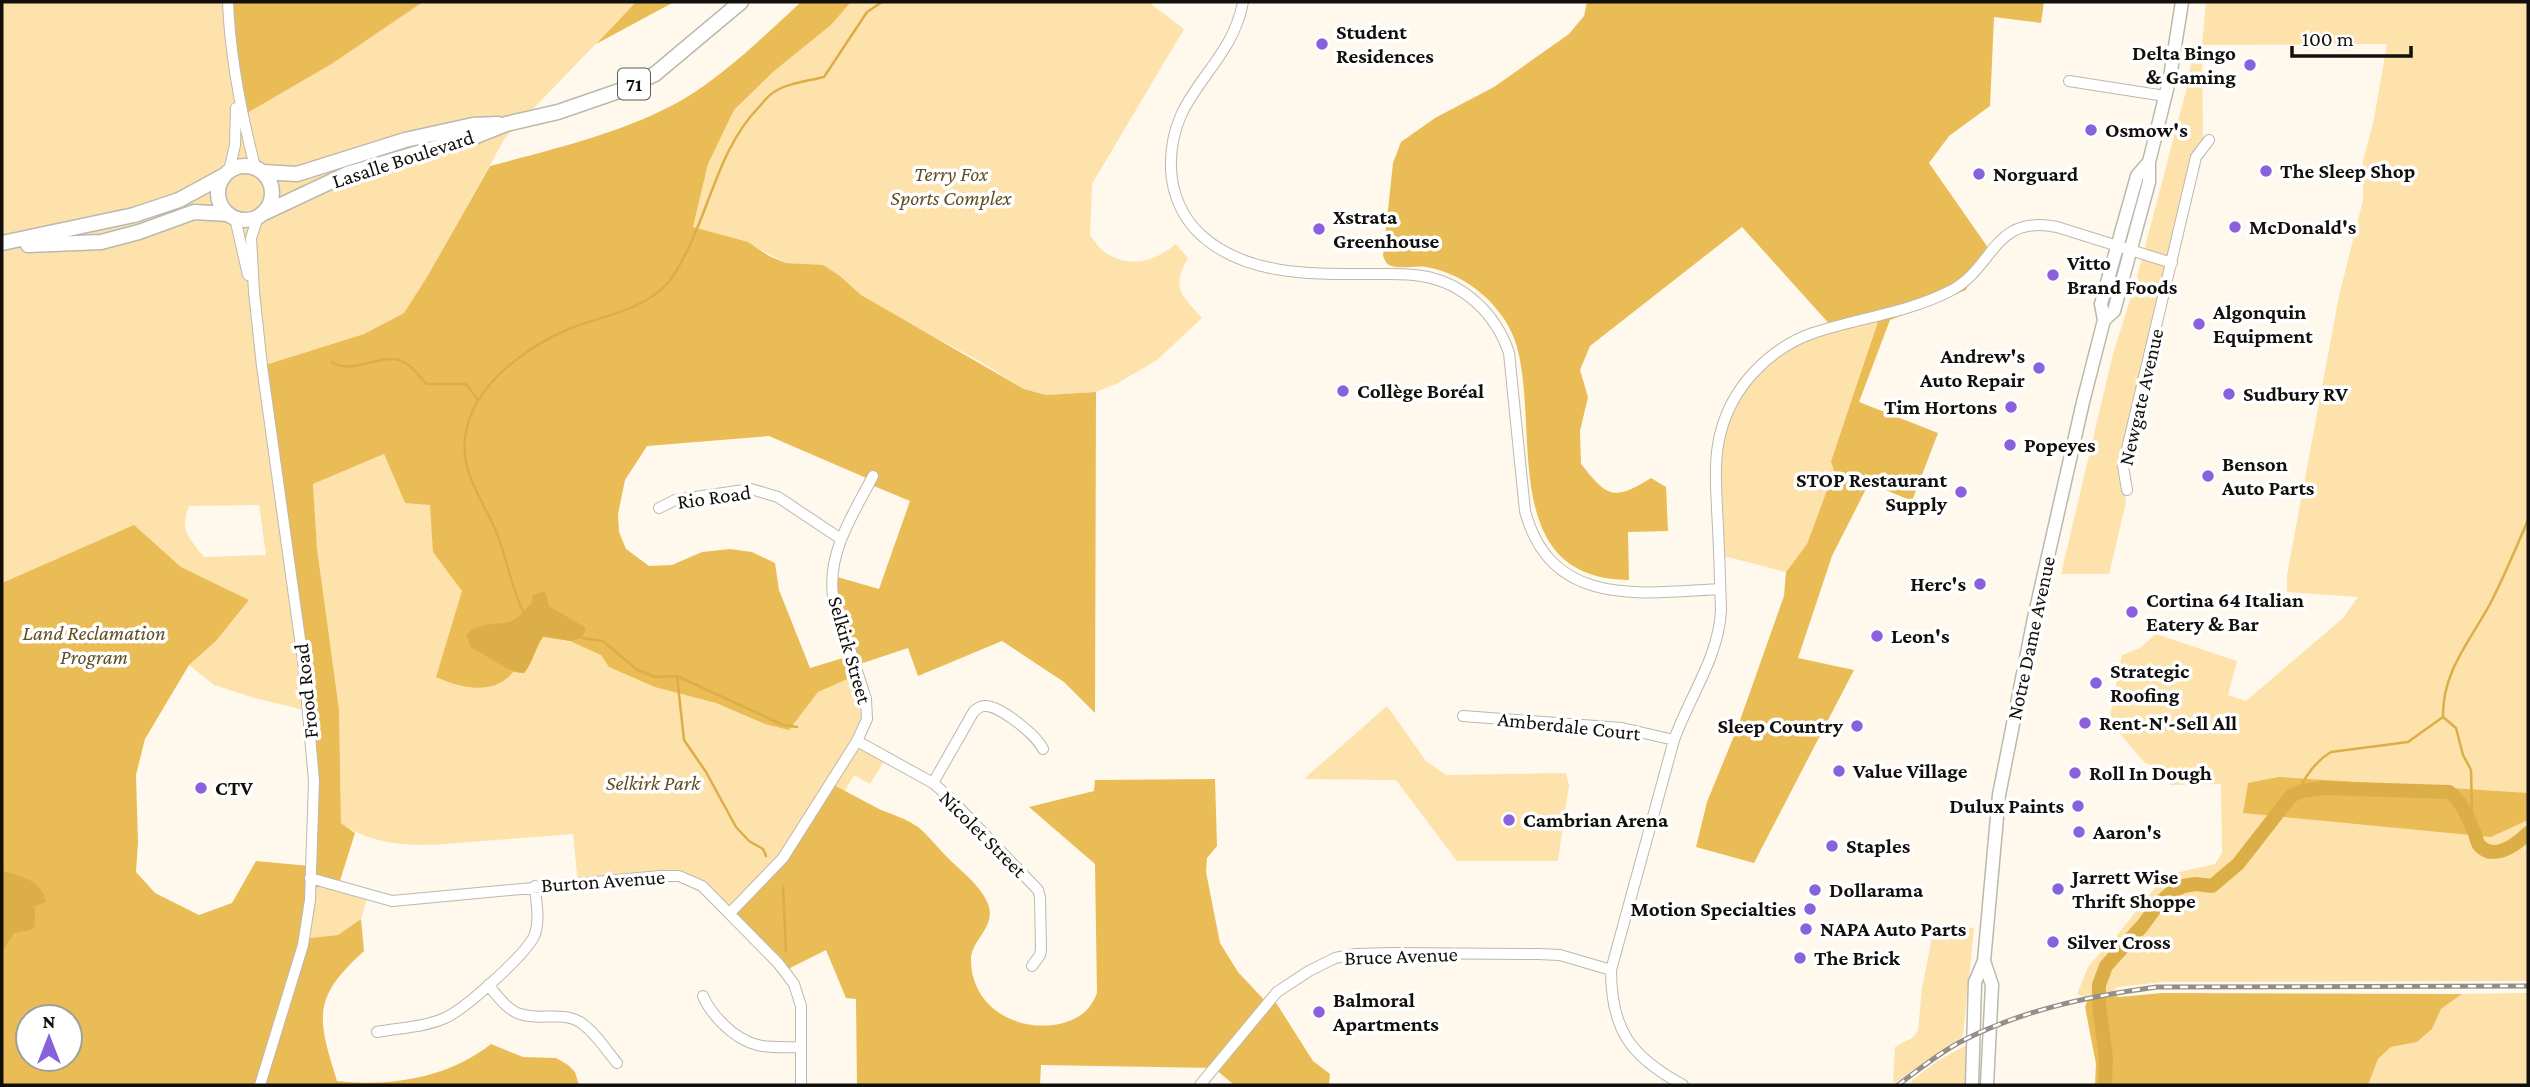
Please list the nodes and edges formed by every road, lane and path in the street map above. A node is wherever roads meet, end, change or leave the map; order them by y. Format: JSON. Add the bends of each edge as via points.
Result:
{"nodes":[{"id":1,"x":228,"y":2,"type":"edge"},
{"id":2,"x":741,"y":2,"type":"edge"},
{"id":3,"x":1243,"y":2,"type":"edge"},
{"id":4,"x":2182,"y":2,"type":"edge"},
{"id":5,"x":2069,"y":81,"type":"dead end"},
{"id":6,"x":237,"y":93,"type":"junction"},
{"id":7,"x":2165,"y":96,"type":"junction"},
{"id":8,"x":506,"y":124,"type":"junction"},
{"id":9,"x":2209,"y":140,"type":"dead end"},
{"id":10,"x":2149,"y":162,"type":"junction"},
{"id":11,"x":259,"y":169,"type":"junction"},
{"id":12,"x":227,"y":173,"type":"junction"},
{"id":13,"x":261,"y":215,"type":"junction"},
{"id":14,"x":231,"y":216,"type":"junction"},
{"id":15,"x":2,"y":246,"type":"edge"},
{"id":16,"x":2116,"y":247,"type":"junction"},
{"id":17,"x":2131,"y":252,"type":"junction"},
{"id":18,"x":2172,"y":263,"type":"junction"},
{"id":19,"x":254,"y":292,"type":"junction"},
{"id":20,"x":2104,"y":320,"type":"junction"},
{"id":21,"x":873,"y":476,"type":"dead end"},
{"id":22,"x":2127,"y":490,"type":"dead end"},
{"id":23,"x":659,"y":508,"type":"dead end"},
{"id":24,"x":841,"y":539,"type":"junction"},
{"id":25,"x":1720,"y":589,"type":"junction"},
{"id":26,"x":1463,"y":716,"type":"dead end"},
{"id":27,"x":1674,"y":740,"type":"junction"},
{"id":28,"x":857,"y":741,"type":"junction"},
{"id":29,"x":1043,"y":749,"type":"dead end"},
{"id":30,"x":933,"y":783,"type":"junction"},
{"id":31,"x":310,"y":878,"type":"junction"},
{"id":32,"x":535,"y":886,"type":"junction"},
{"id":33,"x":730,"y":913,"type":"junction"},
{"id":34,"x":1984,"y":961,"type":"junction"},
{"id":35,"x":1032,"y":966,"type":"dead end"},
{"id":36,"x":1611,"y":970,"type":"junction"},
{"id":37,"x":488,"y":985,"type":"junction"},
{"id":38,"x":702,"y":996,"type":"dead end"},
{"id":39,"x":377,"y":1032,"type":"dead end"},
{"id":40,"x":801,"y":1047,"type":"junction"},
{"id":41,"x":617,"y":1063,"type":"dead end"},
{"id":42,"x":260,"y":1085,"type":"edge"},
{"id":43,"x":801,"y":1085,"type":"edge"},
{"id":44,"x":1200,"y":1085,"type":"edge"},
{"id":45,"x":1683,"y":1085,"type":"edge"},
{"id":46,"x":1972,"y":1085,"type":"edge"},
{"id":47,"x":1987,"y":1085,"type":"edge"}],
"edges":[{"from":1,"to":6,"type":"street"},
{"from":2,"to":8,"type":"highway","name":"Lasalle Boulevard","number":"71","via":[[655,74],[558,113]]},
{"from":3,"to":25,"type":"street","via":[[1228,44],[1189,98],[1172,140],[1173,186],[1183,213],[1196,230],[1219,250],[1246,262],[1318,273],[1420,275],[1469,296],[1492,317],[1510,353],[1525,511],[1543,551],[1562,570],[1598,589],[1635,594]]},
{"from":4,"to":7,"type":"main road","name":"Notre Dame Avenue"},
{"from":5,"to":7,"type":"street"},
{"from":6,"to":11,"type":"street"},
{"from":6,"to":12,"type":"street"},
{"from":7,"to":10,"type":"main road","name":"Notre Dame Avenue"},
{"from":8,"to":11,"type":"highway","name":"Lasalle Boulevard","number":"71","via":[[472,125],[405,140],[297,174]]},
{"from":8,"to":13,"type":"highway","name":"Lasalle Boulevard","number":"71","via":[[347,174]]},
{"from":9,"to":18,"type":"street","name":"Newgate Avenue","via":[[2196,157]]},
{"from":10,"to":16,"type":"main road","name":"Notre Dame Avenue","via":[[2137,176]]},
{"from":10,"to":17,"type":"main road","name":"Notre Dame Avenue","via":[[2149,182]]},
{"from":11,"to":12,"type":"highway","via":[[237,166]]},
{"from":11,"to":13,"type":"highway","via":[[268,177],[273,192]]},
{"from":12,"to":14,"type":"highway","via":[[218,191],[222,207]]},
{"from":12,"to":15,"type":"highway","via":[[179,200],[134,215]]},
{"from":13,"to":14,"type":"highway","via":[[250,220]]},
{"from":13,"to":19,"type":"street","name":"Frood Road","via":[[251,238]]},
{"from":14,"to":15,"type":"highway","via":[[194,212],[101,242]]},
{"from":14,"to":19,"type":"street","name":"Frood Road"},
{"from":16,"to":17,"type":"street"},
{"from":16,"to":20,"type":"main road","name":"Notre Dame Avenue","via":[[2101,304]]},
{"from":16,"to":25,"type":"street","via":[[2047,225],[2022,227],[2001,240],[1951,290],[1899,310],[1813,333],[1774,353],[1733,400],[1720,434],[1716,461]]},
{"from":17,"to":18,"type":"street"},
{"from":17,"to":20,"type":"main road","name":"Notre Dame Avenue","via":[[2114,311]]},
{"from":18,"to":22,"type":"street","name":"Newgate Avenue","via":[[2123,466]]},
{"from":19,"to":31,"type":"street","name":"Frood Road","via":[[310,723],[314,780]]},
{"from":20,"to":34,"type":"main road","name":"Notre Dame Avenue","via":[[2020,683],[1995,827]]},
{"from":21,"to":24,"type":"street","name":"Selkirk Street"},
{"from":23,"to":24,"type":"street","name":"Rio Road","via":[[675,500],[751,489],[778,498]]},
{"from":24,"to":28,"type":"street","name":"Selkirk Street","via":[[833,570],[833,596],[868,706]]},
{"from":25,"to":27,"type":"street","via":[[1715,645]]},
{"from":26,"to":27,"type":"street","name":"Amberdale Court","via":[[1622,729]]},
{"from":27,"to":36,"type":"street"},
{"from":28,"to":30,"type":"street","name":"Nicolet Street"},
{"from":28,"to":33,"type":"street","name":"Selkirk Street","via":[[783,858]]},
{"from":29,"to":30,"type":"street","via":[[1030,732],[984,706],[974,711]]},
{"from":30,"to":35,"type":"street","name":"Nicolet Street","via":[[1038,890],[1041,949]]},
{"from":31,"to":32,"type":"street","name":"Burton Avenue","via":[[392,901]]},
{"from":31,"to":42,"type":"street","name":"Frood Road","via":[[303,945]]},
{"from":32,"to":33,"type":"street","name":"Burton Avenue","via":[[679,876],[702,886]]},
{"from":32,"to":37,"type":"street","via":[[533,938]]},
{"from":33,"to":40,"type":"street","name":"Burton Avenue","via":[[794,984],[801,1006]]},
{"from":34,"to":46,"type":"main road","name":"Notre Dame Avenue","via":[[1975,982]]},
{"from":34,"to":47,"type":"main road","name":"Notre Dame Avenue","via":[[1992,985]]},
{"from":36,"to":44,"type":"street","name":"Bruce Avenue","via":[[1560,955],[1344,956],[1277,992]]},
{"from":36,"to":45,"type":"street","via":[[1614,1009],[1627,1041],[1643,1059]]},
{"from":37,"to":39,"type":"street","via":[[444,1019]]},
{"from":37,"to":41,"type":"street","via":[[521,1014],[578,1021]]},
{"from":38,"to":40,"type":"street","via":[[738,1039],[768,1047]]},
{"from":40,"to":43,"type":"street","name":"Burton Avenue"}]}
